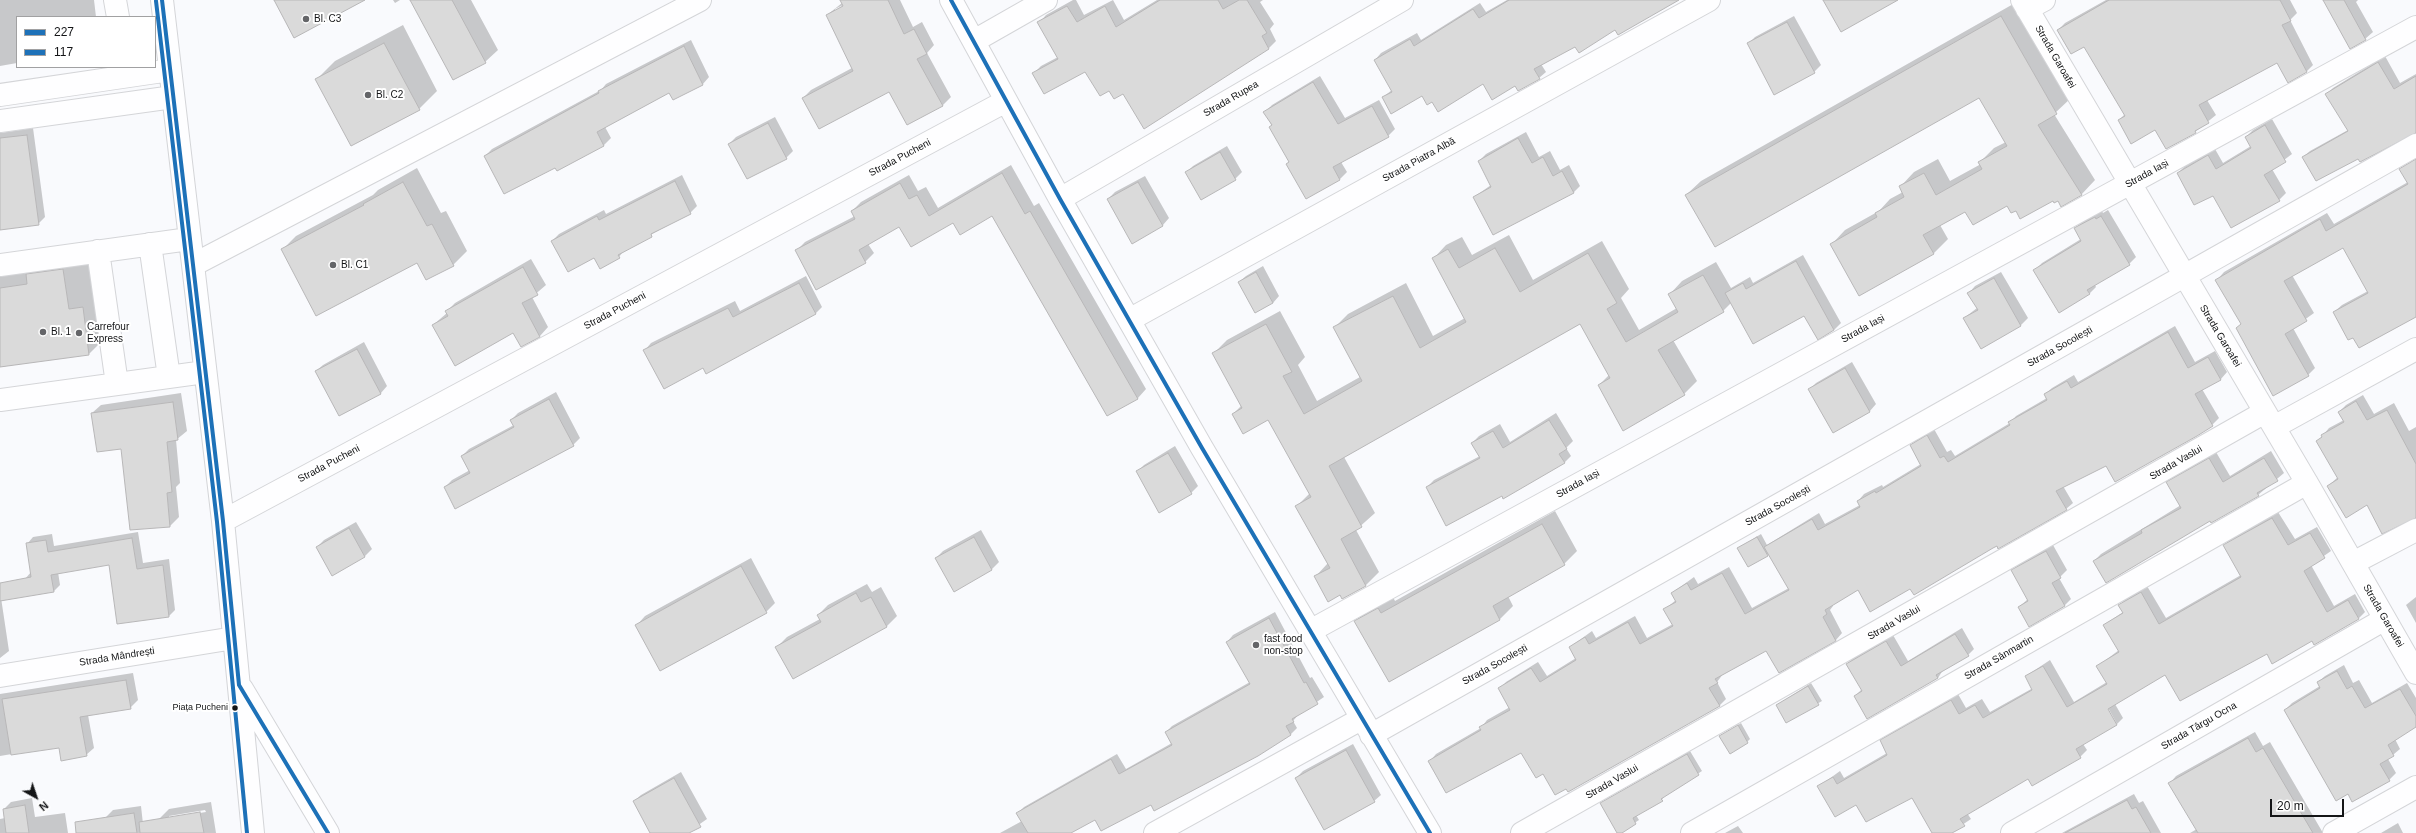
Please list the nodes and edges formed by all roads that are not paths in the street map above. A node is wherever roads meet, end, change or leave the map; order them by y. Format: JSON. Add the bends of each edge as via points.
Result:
{"nodes":[{"id":1,"x":115,"y":0,"type":"edge"},
{"id":2,"x":162,"y":0,"type":"edge"},
{"id":3,"x":700,"y":0,"type":"edge"},
{"id":4,"x":951,"y":0,"type":"edge"},
{"id":5,"x":1046,"y":0,"type":"edge"},
{"id":6,"x":1402,"y":0,"type":"edge"},
{"id":7,"x":1709,"y":0,"type":"edge"},
{"id":8,"x":2031,"y":3,"type":"edge"},
{"id":9,"x":118,"y":16,"type":"edge"},
{"id":10,"x":2416,"y":27,"type":"edge"},
{"id":11,"x":974,"y":41,"type":"junction"},
{"id":12,"x":170,"y":70,"type":"junction"},
{"id":13,"x":125,"y":72,"type":"edge"},
{"id":14,"x":0,"y":95,"type":"edge"},
{"id":15,"x":173,"y":97,"type":"junction"},
{"id":16,"x":1006,"y":101,"type":"junction"},
{"id":17,"x":0,"y":121,"type":"edge"},
{"id":18,"x":2416,"y":145,"type":"edge"},
{"id":19,"x":2130,"y":184,"type":"junction"},
{"id":20,"x":1060,"y":199,"type":"junction"},
{"id":21,"x":189,"y":239,"type":"junction"},
{"id":22,"x":150,"y":244,"type":"junction"},
{"id":23,"x":98,"y":251,"type":"junction"},
{"id":24,"x":0,"y":265,"type":"edge"},
{"id":25,"x":193,"y":265,"type":"junction"},
{"id":26,"x":2185,"y":277,"type":"junction"},
{"id":27,"x":1129,"y":320,"type":"junction"},
{"id":28,"x":2416,"y":349,"type":"edge"},
{"id":29,"x":205,"y":372,"type":"junction"},
{"id":30,"x":169,"y":377,"type":"junction"},
{"id":31,"x":117,"y":384,"type":"junction"},
{"id":32,"x":0,"y":400,"type":"edge"},
{"id":33,"x":2270,"y":420,"type":"junction"},
{"id":34,"x":2307,"y":483,"type":"junction"},
{"id":35,"x":223,"y":521,"type":"junction"},
{"id":36,"x":2416,"y":530,"type":"edge"},
{"id":37,"x":2353,"y":563,"type":"junction"},
{"id":38,"x":2385,"y":619,"type":"junction"},
{"id":39,"x":1310,"y":631,"type":"junction"},
{"id":40,"x":234,"y":638,"type":"junction"},
{"id":41,"x":2416,"y":673,"type":"edge"},
{"id":42,"x":0,"y":676,"type":"edge"},
{"id":43,"x":239,"y":685,"type":"junction"},
{"id":44,"x":1366,"y":727,"type":"junction"},
{"id":45,"x":2416,"y":787,"type":"edge"},
{"id":46,"x":254,"y":833,"type":"edge"},
{"id":47,"x":328,"y":833,"type":"edge"},
{"id":48,"x":1155,"y":833,"type":"edge"},
{"id":49,"x":1430,"y":833,"type":"edge"},
{"id":50,"x":1522,"y":833,"type":"edge"},
{"id":51,"x":1692,"y":833,"type":"edge"},
{"id":52,"x":2012,"y":833,"type":"edge"},
{"id":53,"x":2334,"y":833,"type":"edge"}],
"edges":[{"from":1,"to":9,"type":"street"},
{"from":2,"to":12,"type":"street"},
{"from":3,"to":25,"type":"street"},
{"from":4,"to":11,"type":"street"},
{"from":5,"to":11,"type":"street"},
{"from":6,"to":20,"type":"street","name":"Strada Rupea"},
{"from":7,"to":27,"type":"street","name":"Strada Piatra Albă"},
{"from":8,"to":19,"type":"street","name":"Strada Garoafei"},
{"from":10,"to":19,"type":"street","name":"Strada Iași"},
{"from":11,"to":16,"type":"street"},
{"from":12,"to":13,"type":"street"},
{"from":12,"to":15,"type":"street"},
{"from":13,"to":14,"type":"street"},
{"from":15,"to":17,"type":"street"},
{"from":15,"to":21,"type":"street"},
{"from":16,"to":20,"type":"street"},
{"from":16,"to":35,"type":"street","name":"Strada Pucheni"},
{"from":18,"to":26,"type":"street","name":"Strada Socolești"},
{"from":19,"to":26,"type":"street","name":"Strada Garoafei"},
{"from":19,"to":39,"type":"street","name":"Strada Iași"},
{"from":20,"to":27,"type":"street"},
{"from":21,"to":22,"type":"street"},
{"from":21,"to":25,"type":"street"},
{"from":22,"to":23,"type":"street"},
{"from":22,"to":30,"type":"street"},
{"from":23,"to":24,"type":"street"},
{"from":23,"to":31,"type":"street"},
{"from":25,"to":29,"type":"street"},
{"from":26,"to":33,"type":"street","name":"Strada Garoafei"},
{"from":26,"to":44,"type":"street","name":"Strada Socolești"},
{"from":27,"to":39,"type":"street"},
{"from":28,"to":33,"type":"street","name":"Strada Vaslui"},
{"from":29,"to":30,"type":"street"},
{"from":29,"to":35,"type":"street"},
{"from":30,"to":31,"type":"street"},
{"from":31,"to":32,"type":"street"},
{"from":33,"to":34,"type":"street","name":"Strada Garoafei"},
{"from":33,"to":50,"type":"street","name":"Strada Vaslui"},
{"from":34,"to":37,"type":"street","name":"Strada Garoafei"},
{"from":34,"to":51,"type":"street","name":"Strada Sânmartin"},
{"from":35,"to":40,"type":"street"},
{"from":36,"to":37,"type":"street"},
{"from":37,"to":38,"type":"street","name":"Strada Garoafei"},
{"from":38,"to":41,"type":"street","name":"Strada Garoafei"},
{"from":38,"to":52,"type":"street","name":"Strada Târgu Ocna"},
{"from":39,"to":44,"type":"street"},
{"from":40,"to":42,"type":"street","name":"Strada Mândrești"},
{"from":40,"to":43,"type":"street"},
{"from":43,"to":46,"type":"street"},
{"from":43,"to":47,"type":"street"},
{"from":44,"to":48,"type":"street","name":"Strada Socolești"},
{"from":44,"to":49,"type":"street"},
{"from":45,"to":53,"type":"street"}]}
